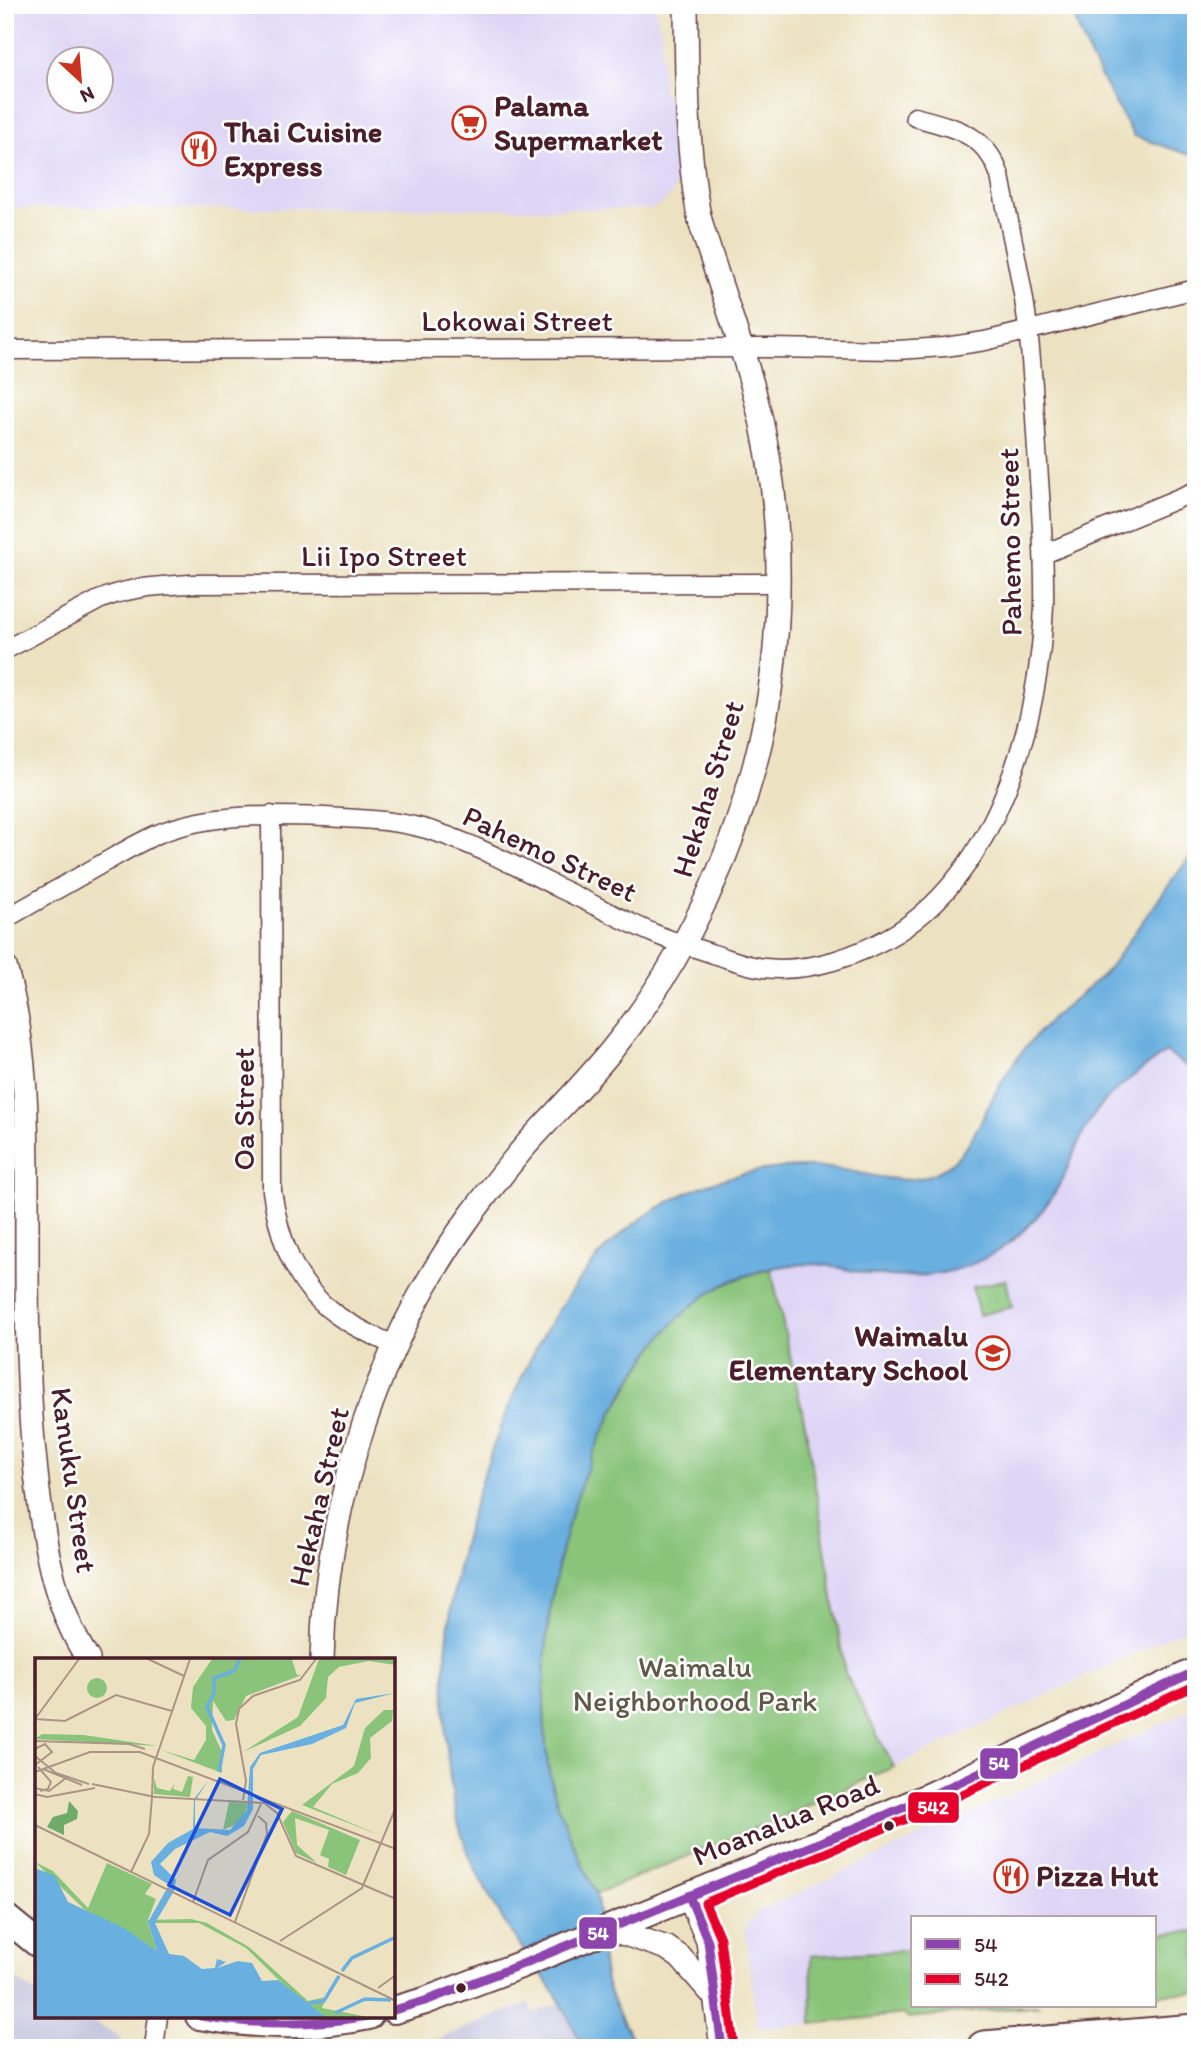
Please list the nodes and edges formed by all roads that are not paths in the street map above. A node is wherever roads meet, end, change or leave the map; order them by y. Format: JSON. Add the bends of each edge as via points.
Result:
{"nodes":[{"id":1,"x":686,"y":5,"type":"edge"},
{"id":2,"x":915,"y":117,"type":"dead end"},
{"id":3,"x":1196,"y":289,"type":"edge"},
{"id":4,"x":1027,"y":331,"type":"junction"},
{"id":5,"x":740,"y":348,"type":"junction"},
{"id":6,"x":5,"y":350,"type":"edge"},
{"id":7,"x":1196,"y":491,"type":"edge"},
{"id":8,"x":1044,"y":554,"type":"junction"},
{"id":9,"x":777,"y":583,"type":"junction"},
{"id":10,"x":5,"y":650,"type":"edge"},
{"id":11,"x":271,"y":815,"type":"junction"},
{"id":12,"x":5,"y":919,"type":"edge"},
{"id":13,"x":684,"y":944,"type":"junction"},
{"id":14,"x":5,"y":967,"type":"edge"},
{"id":15,"x":395,"y":1346,"type":"junction"},
{"id":16,"x":87,"y":1658,"type":"edge"},
{"id":17,"x":322,"y":1658,"type":"edge"},
{"id":18,"x":1196,"y":1671,"type":"edge"},
{"id":19,"x":689,"y":1896,"type":"junction"},
{"id":20,"x":5,"y":1917,"type":"edge"},
{"id":21,"x":610,"y":1929,"type":"junction"},
{"id":22,"x":35,"y":1941,"type":"edge"},
{"id":23,"x":716,"y":1998,"type":"junction"},
{"id":24,"x":396,"y":2009,"type":"edge"},
{"id":25,"x":158,"y":2018,"type":"edge"},
{"id":26,"x":216,"y":2018,"type":"edge"},
{"id":27,"x":357,"y":2018,"type":"edge"},
{"id":28,"x":1196,"y":2031,"type":"edge"},
{"id":29,"x":154,"y":2048,"type":"edge"},
{"id":30,"x":722,"y":2048,"type":"edge"},
{"id":31,"x":984,"y":2048,"type":"edge"}],
"edges":[{"from":1,"to":5,"type":"street","name":"Hekaha Street","via":[[699,215]]},
{"from":2,"to":4,"type":"street","name":"Pahemo Street","via":[[977,140],[997,164]]},
{"from":3,"to":4,"type":"street","name":"Lokowai Street"},
{"from":4,"to":5,"type":"street","name":"Lokowai Street","via":[[921,348]]},
{"from":4,"to":8,"type":"street","name":"Pahemo Street"},
{"from":5,"to":6,"type":"street","name":"Lokowai Street"},
{"from":5,"to":9,"type":"street","name":"Hekaha Street","via":[[767,454]]},
{"from":7,"to":8,"type":"street"},
{"from":8,"to":13,"type":"street","name":"Pahemo Street","via":[[1040,650],[1017,759],[974,852],[935,903],[886,940],[808,967],[743,965]]},
{"from":9,"to":10,"type":"street","name":"Lii Ipo Street","via":[[141,587],[114,593]]},
{"from":9,"to":13,"type":"street","name":"Hekaha Street","via":[[764,727],[727,851]]},
{"from":11,"to":12,"type":"street","name":"Pahemo Street","via":[[192,824],[159,834]]},
{"from":11,"to":13,"type":"street","name":"Pahemo Street","via":[[374,819],[437,832]]},
{"from":11,"to":15,"type":"street","name":"Oa Street","via":[[275,1213],[291,1261],[312,1292],[348,1323]]},
{"from":13,"to":15,"type":"street","name":"Hekaha Street","via":[[615,1046],[468,1219]]},
{"from":14,"to":16,"type":"street","name":"Kanuku Street","via":[[25,1081],[28,1394],[38,1493],[58,1594]]},
{"from":15,"to":17,"type":"street","name":"Hekaha Street","via":[[363,1429],[342,1508],[327,1594]]},
{"from":18,"to":19,"type":"main road","name":"Moanalua Road","via":[[923,1799]]},
{"from":19,"to":21,"type":"main road","name":"Moanalua Road"},
{"from":19,"to":23,"type":"street","via":[[705,1932]]},
{"from":20,"to":22,"type":"main road"},
{"from":21,"to":23,"type":"street","via":[[667,1948]]},
{"from":21,"to":24,"type":"main road","name":"Moanalua Road"},
{"from":23,"to":30,"type":"street"},
{"from":25,"to":29,"type":"street"},
{"from":26,"to":27,"type":"main road","via":[[275,2025]]},
{"from":28,"to":31,"type":"highway"}]}
